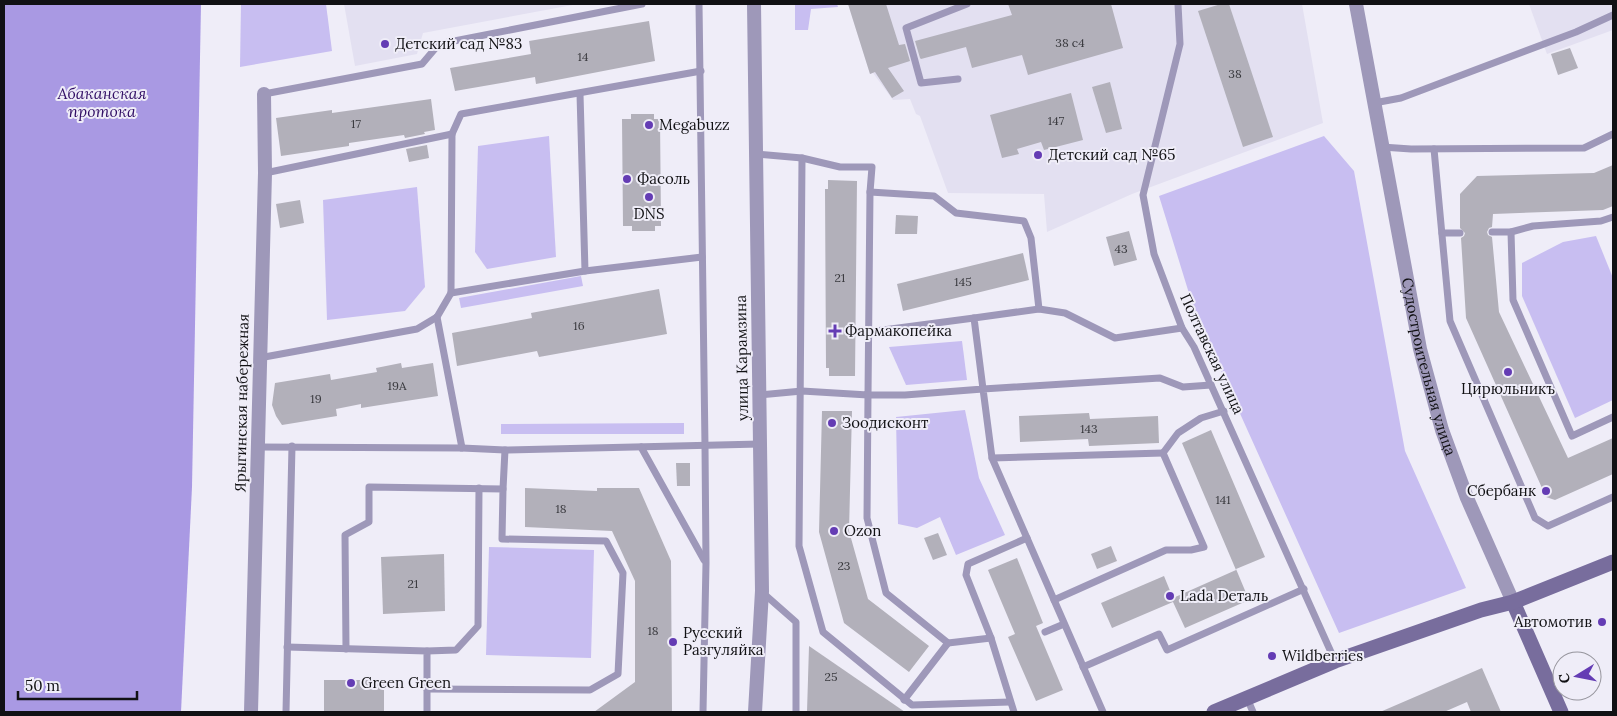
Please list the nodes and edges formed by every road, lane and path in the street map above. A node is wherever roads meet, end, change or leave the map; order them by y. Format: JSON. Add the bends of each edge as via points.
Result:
{"nodes":[{"id":1,"x":642,"y":4,"type":"edge"},
{"id":2,"x":699,"y":4,"type":"edge"},
{"id":3,"x":754,"y":4,"type":"edge"},
{"id":4,"x":967,"y":4,"type":"edge"},
{"id":5,"x":1178,"y":4,"type":"edge"},
{"id":6,"x":1356,"y":4,"type":"edge"},
{"id":7,"x":1613,"y":15,"type":"edge"},
{"id":8,"x":700,"y":72,"type":"junction"},
{"id":9,"x":958,"y":79,"type":"dead end"},
{"id":10,"x":264,"y":94,"type":"joint"},
{"id":11,"x":580,"y":94,"type":"junction"},
{"id":12,"x":1374,"y":103,"type":"junction"},
{"id":13,"x":452,"y":134,"type":"junction"},
{"id":14,"x":1613,"y":134,"type":"edge"},
{"id":15,"x":1382,"y":148,"type":"junction"},
{"id":16,"x":1434,"y":149,"type":"junction"},
{"id":17,"x":756,"y":154,"type":"junction"},
{"id":18,"x":802,"y":158,"type":"junction"},
{"id":19,"x":265,"y":173,"type":"junction"},
{"id":20,"x":870,"y":192,"type":"junction"},
{"id":21,"x":1613,"y":217,"type":"edge"},
{"id":22,"x":1492,"y":232,"type":"dead end"},
{"id":23,"x":1510,"y":232,"type":"junction"},
{"id":24,"x":1442,"y":233,"type":"junction"},
{"id":25,"x":1460,"y":233,"type":"dead end"},
{"id":26,"x":702,"y":257,"type":"junction"},
{"id":27,"x":585,"y":271,"type":"junction"},
{"id":28,"x":451,"y":293,"type":"junction"},
{"id":29,"x":1039,"y":309,"type":"junction"},
{"id":30,"x":437,"y":317,"type":"junction"},
{"id":31,"x":974,"y":318,"type":"junction"},
{"id":32,"x":1182,"y":328,"type":"junction"},
{"id":33,"x":868,"y":332,"type":"junction"},
{"id":34,"x":259,"y":358,"type":"junction"},
{"id":35,"x":1211,"y":385,"type":"junction"},
{"id":36,"x":983,"y":389,"type":"junction"},
{"id":37,"x":802,"y":391,"type":"junction"},
{"id":38,"x":760,"y":395,"type":"junction"},
{"id":39,"x":868,"y":395,"type":"junction"},
{"id":40,"x":1224,"y":411,"type":"junction"},
{"id":41,"x":1613,"y":417,"type":"edge"},
{"id":42,"x":760,"y":444,"type":"junction"},
{"id":43,"x":292,"y":446,"type":"junction"},
{"id":44,"x":705,"y":446,"type":"junction"},
{"id":45,"x":641,"y":447,"type":"junction"},
{"id":46,"x":257,"y":448,"type":"junction"},
{"id":47,"x":462,"y":448,"type":"junction"},
{"id":48,"x":505,"y":450,"type":"junction"},
{"id":49,"x":1163,"y":453,"type":"junction"},
{"id":50,"x":992,"y":458,"type":"junction"},
{"id":51,"x":479,"y":488,"type":"junction"},
{"id":52,"x":503,"y":489,"type":"junction"},
{"id":53,"x":1613,"y":497,"type":"edge"},
{"id":54,"x":1027,"y":538,"type":"junction"},
{"id":55,"x":706,"y":562,"type":"junction"},
{"id":56,"x":1613,"y":562,"type":"edge"},
{"id":57,"x":1304,"y":589,"type":"junction"},
{"id":58,"x":762,"y":591,"type":"junction"},
{"id":59,"x":1054,"y":600,"type":"junction"},
{"id":60,"x":1513,"y":602,"type":"junction"},
{"id":61,"x":1064,"y":624,"type":"junction"},
{"id":62,"x":1044,"y":632,"type":"dead end"},
{"id":63,"x":990,"y":638,"type":"junction"},
{"id":64,"x":948,"y":643,"type":"junction"},
{"id":65,"x":287,"y":647,"type":"junction"},
{"id":66,"x":346,"y":649,"type":"junction"},
{"id":67,"x":427,"y":651,"type":"junction"},
{"id":68,"x":1335,"y":661,"type":"junction"},
{"id":69,"x":1083,"y":667,"type":"junction"},
{"id":70,"x":426,"y":689,"type":"junction"},
{"id":71,"x":1247,"y":698,"type":"junction"},
{"id":72,"x":904,"y":700,"type":"junction"},
{"id":73,"x":1010,"y":702,"type":"junction"},
{"id":74,"x":251,"y":712,"type":"edge"},
{"id":75,"x":286,"y":712,"type":"edge"},
{"id":76,"x":427,"y":712,"type":"edge"},
{"id":77,"x":703,"y":712,"type":"edge"},
{"id":78,"x":755,"y":712,"type":"edge"},
{"id":79,"x":796,"y":712,"type":"edge"},
{"id":80,"x":1014,"y":712,"type":"edge"},
{"id":81,"x":1103,"y":712,"type":"edge"},
{"id":82,"x":1214,"y":712,"type":"edge"},
{"id":83,"x":1254,"y":712,"type":"edge"},
{"id":84,"x":1561,"y":712,"type":"edge"}],
"edges":[{"from":1,"to":10,"type":"lane","via":[[438,44],[422,64]]},
{"from":2,"to":8,"type":"lane"},
{"from":3,"to":17,"type":"street","name":"улица Карамзина"},
{"from":4,"to":9,"type":"lane","via":[[906,28],[921,83]]},
{"from":5,"to":32,"type":"lane","name":"Полтавская улица","via":[[1180,44],[1143,194],[1154,254]]},
{"from":6,"to":12,"type":"street","name":"Судостроительная улица"},
{"from":7,"to":12,"type":"lane","via":[[1401,98]]},
{"from":8,"to":11,"type":"lane"},
{"from":8,"to":26,"type":"lane"},
{"from":10,"to":19,"type":"street","name":"Ярыгинская набережная"},
{"from":11,"to":13,"type":"lane","via":[[461,114]]},
{"from":11,"to":27,"type":"lane"},
{"from":12,"to":15,"type":"street","name":"Судостроительная улица"},
{"from":13,"to":19,"type":"lane"},
{"from":13,"to":28,"type":"lane"},
{"from":14,"to":16,"type":"lane","via":[[1584,148]]},
{"from":15,"to":16,"type":"lane"},
{"from":15,"to":60,"type":"street","name":"Судостроительная улица","via":[[1420,349],[1442,430],[1467,498]]},
{"from":16,"to":24,"type":"lane"},
{"from":17,"to":18,"type":"lane"},
{"from":17,"to":38,"type":"street","name":"улица Карамзина"},
{"from":18,"to":20,"type":"lane","via":[[840,167],[872,167]]},
{"from":18,"to":37,"type":"lane"},
{"from":19,"to":34,"type":"street","name":"Ярыгинская набережная"},
{"from":20,"to":29,"type":"lane","via":[[934,196],[956,212],[1024,221],[1031,238]]},
{"from":20,"to":33,"type":"lane"},
{"from":21,"to":23,"type":"lane","via":[[1601,221],[1533,226]]},
{"from":22,"to":23,"type":"lane"},
{"from":23,"to":41,"type":"lane","via":[[1513,300],[1572,436]]},
{"from":24,"to":25,"type":"lane"},
{"from":24,"to":53,"type":"lane","via":[[1450,321],[1535,518],[1548,526]]},
{"from":26,"to":27,"type":"lane"},
{"from":26,"to":44,"type":"lane"},
{"from":27,"to":28,"type":"lane"},
{"from":28,"to":30,"type":"lane"},
{"from":29,"to":31,"type":"lane"},
{"from":29,"to":32,"type":"lane","via":[[1065,313],[1115,338]]},
{"from":30,"to":34,"type":"lane","via":[[417,329]]},
{"from":30,"to":47,"type":"lane"},
{"from":31,"to":33,"type":"lane"},
{"from":31,"to":36,"type":"lane"},
{"from":32,"to":35,"type":"lane","name":"Полтавская улица"},
{"from":33,"to":39,"type":"lane"},
{"from":34,"to":46,"type":"street","name":"Ярыгинская набережная"},
{"from":35,"to":36,"type":"lane","via":[[1183,388],[1160,378]]},
{"from":35,"to":40,"type":"lane","name":"Полтавская улица"},
{"from":36,"to":39,"type":"lane"},
{"from":36,"to":50,"type":"lane"},
{"from":37,"to":38,"type":"lane"},
{"from":37,"to":39,"type":"lane"},
{"from":37,"to":72,"type":"lane","via":[[799,546],[822,632]]},
{"from":38,"to":42,"type":"street","name":"улица Карамзина"},
{"from":39,"to":64,"type":"lane","via":[[867,518],[886,594]]},
{"from":40,"to":49,"type":"lane","via":[[1201,418],[1178,433]]},
{"from":40,"to":57,"type":"lane","name":"Полтавская улица"},
{"from":42,"to":44,"type":"lane"},
{"from":42,"to":58,"type":"street","name":"улица Карамзина"},
{"from":43,"to":46,"type":"lane"},
{"from":43,"to":47,"type":"lane"},
{"from":43,"to":65,"type":"lane"},
{"from":44,"to":45,"type":"lane"},
{"from":44,"to":55,"type":"lane"},
{"from":45,"to":48,"type":"lane"},
{"from":45,"to":55,"type":"lane"},
{"from":46,"to":74,"type":"street","name":"Ярыгинская набережная"},
{"from":47,"to":48,"type":"lane"},
{"from":48,"to":52,"type":"lane"},
{"from":49,"to":50,"type":"lane"},
{"from":49,"to":59,"type":"lane","via":[[1204,547],[1166,550]]},
{"from":50,"to":54,"type":"lane"},
{"from":51,"to":52,"type":"lane"},
{"from":51,"to":66,"type":"lane","via":[[369,487],[369,522],[345,535]]},
{"from":51,"to":67,"type":"lane","via":[[478,626],[456,650]]},
{"from":52,"to":70,"type":"lane","via":[[502,539],[606,540],[623,573],[618,674],[590,690]]},
{"from":54,"to":59,"type":"lane"},
{"from":54,"to":63,"type":"lane","via":[[968,564],[966,575]]},
{"from":55,"to":77,"type":"lane"},
{"from":56,"to":60,"type":"main road"},
{"from":57,"to":68,"type":"lane","name":"Полтавская улица"},
{"from":57,"to":69,"type":"lane","via":[[1166,650],[1159,634]]},
{"from":58,"to":78,"type":"street","name":"улица Карамзина"},
{"from":58,"to":79,"type":"lane","via":[[796,622]]},
{"from":59,"to":61,"type":"lane"},
{"from":60,"to":68,"type":"main road"},
{"from":60,"to":84,"type":"main road","name":"Судостроительная улица"},
{"from":61,"to":62,"type":"lane"},
{"from":61,"to":69,"type":"lane"},
{"from":63,"to":64,"type":"lane"},
{"from":63,"to":73,"type":"lane"},
{"from":64,"to":72,"type":"lane"},
{"from":65,"to":66,"type":"lane"},
{"from":65,"to":75,"type":"lane"},
{"from":66,"to":67,"type":"lane"},
{"from":67,"to":70,"type":"lane"},
{"from":68,"to":71,"type":"main road"},
{"from":69,"to":81,"type":"lane"},
{"from":70,"to":76,"type":"lane"},
{"from":71,"to":82,"type":"main road"},
{"from":71,"to":83,"type":"lane"},
{"from":72,"to":73,"type":"lane","via":[[912,705]]},
{"from":73,"to":80,"type":"lane"}]}
